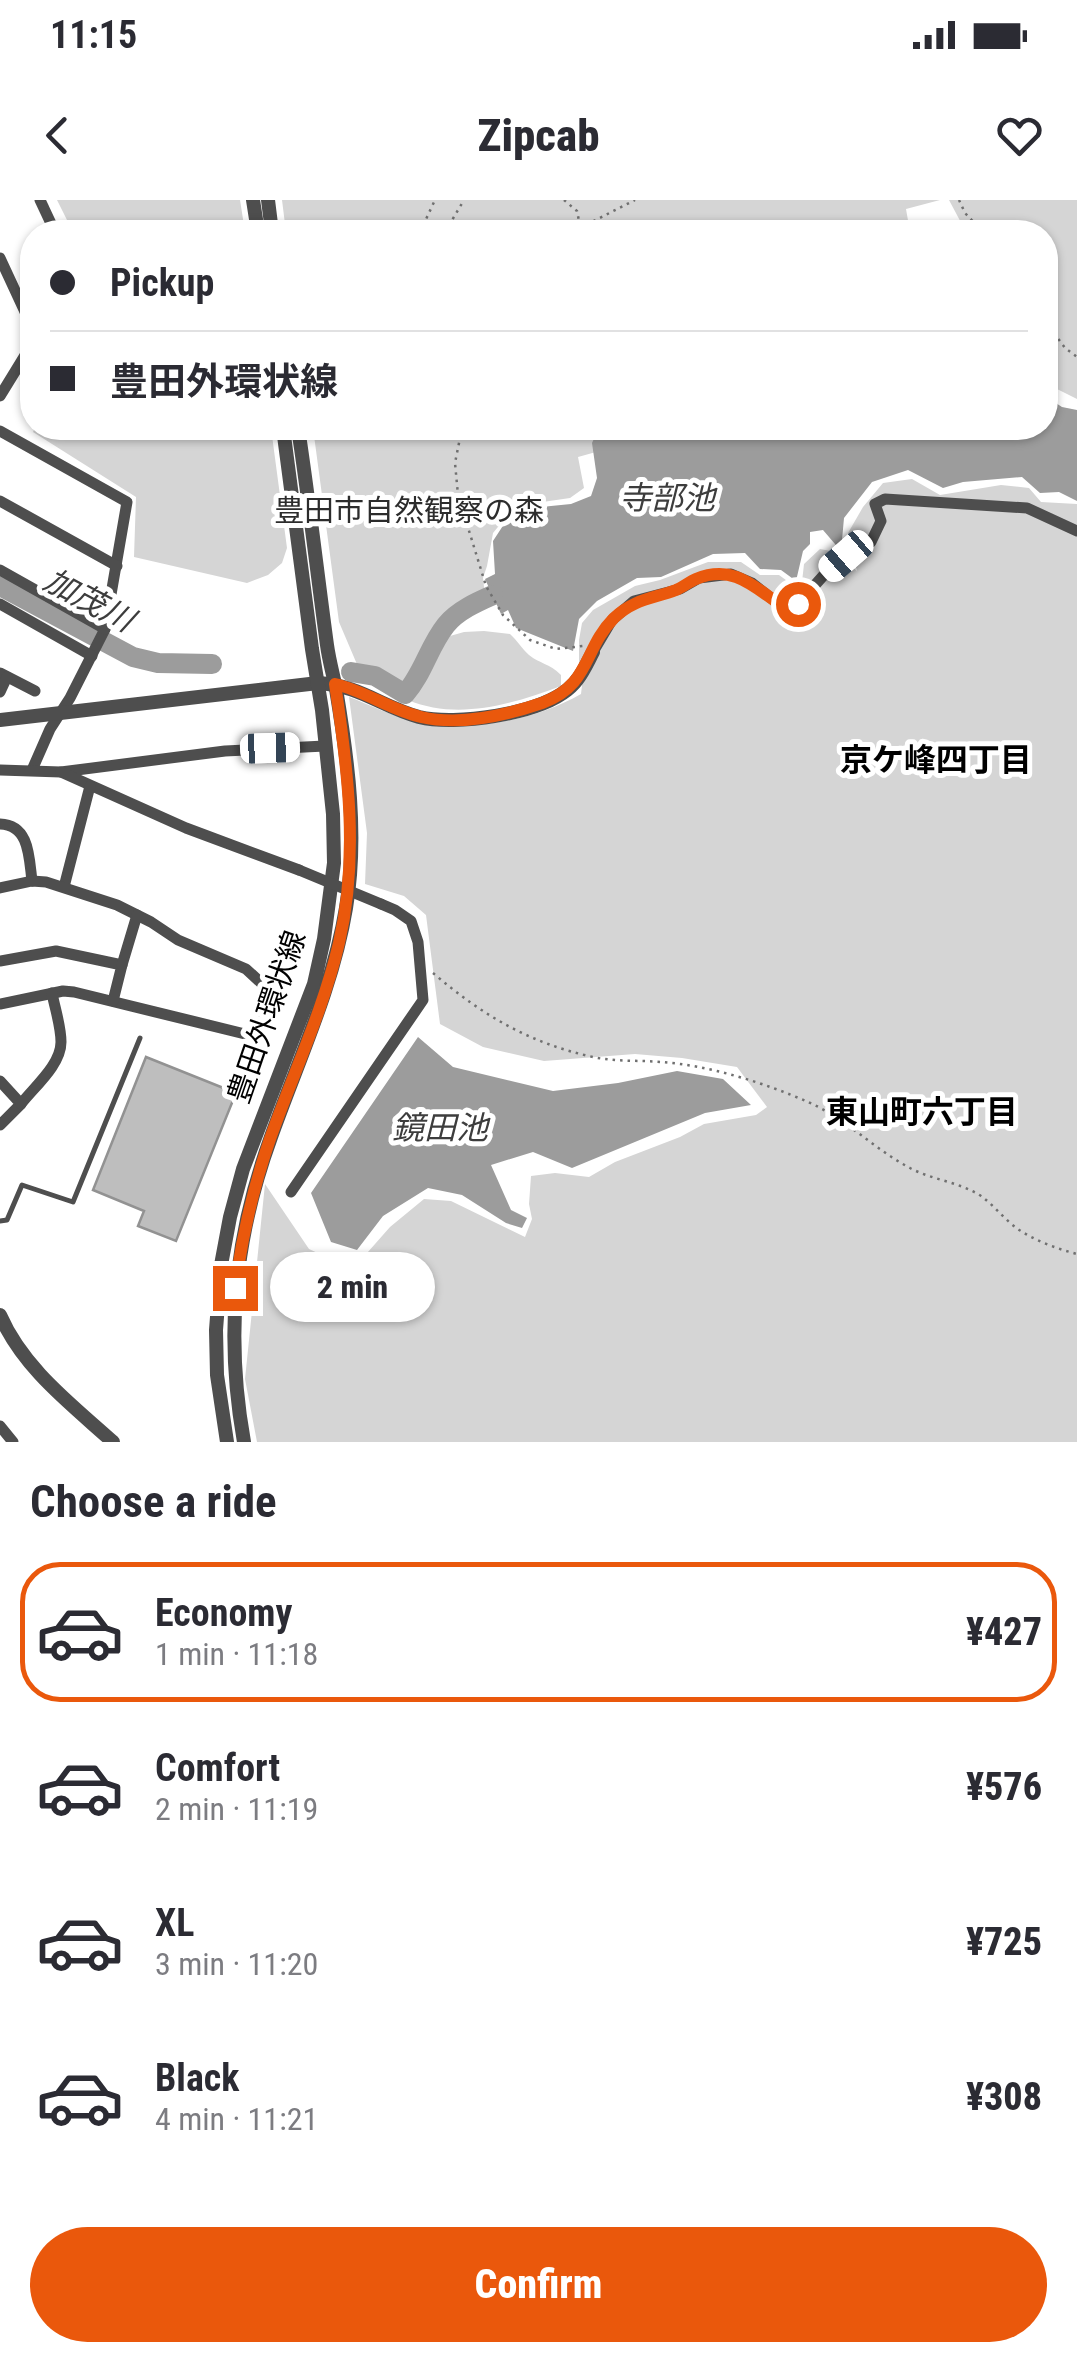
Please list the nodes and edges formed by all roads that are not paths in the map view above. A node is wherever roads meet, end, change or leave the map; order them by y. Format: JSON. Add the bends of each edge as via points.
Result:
{"nodes":[{"id":1,"x":0,"y":258,"type":"edge"},
{"id":2,"x":20,"y":301,"type":"edge"},
{"id":3,"x":20,"y":364,"type":"edge"},
{"id":4,"x":0,"y":396,"type":"edge"},
{"id":5,"x":0,"y":432,"type":"edge"},
{"id":6,"x":285,"y":440,"type":"edge"},
{"id":7,"x":300,"y":440,"type":"edge"},
{"id":8,"x":0,"y":501,"type":"edge"},
{"id":9,"x":1077,"y":531,"type":"edge"},
{"id":10,"x":117,"y":566,"type":"junction"},
{"id":11,"x":0,"y":570,"type":"edge"},
{"id":12,"x":0,"y":604,"type":"edge"},
{"id":13,"x":105,"y":629,"type":"junction"},
{"id":14,"x":592,"y":652,"type":"joint"},
{"id":15,"x":93,"y":656,"type":"junction"},
{"id":16,"x":4,"y":676,"type":"edge"},
{"id":17,"x":318,"y":684,"type":"junction"},
{"id":18,"x":335,"y":684,"type":"junction"},
{"id":19,"x":35,"y":691,"type":"dead end"},
{"id":20,"x":0,"y":692,"type":"edge"},
{"id":21,"x":60,"y":714,"type":"junction"},
{"id":22,"x":0,"y":720,"type":"edge"},
{"id":23,"x":325,"y":746,"type":"junction"},
{"id":24,"x":0,"y":770,"type":"edge"},
{"id":25,"x":32,"y":770,"type":"junction"},
{"id":26,"x":61,"y":772,"type":"junction"},
{"id":27,"x":90,"y":786,"type":"junction"},
{"id":28,"x":0,"y":824,"type":"edge"},
{"id":29,"x":32,"y":881,"type":"junction"},
{"id":30,"x":64,"y":887,"type":"junction"},
{"id":31,"x":0,"y":888,"type":"edge"},
{"id":32,"x":137,"y":915,"type":"junction"},
{"id":33,"x":0,"y":961,"type":"edge"},
{"id":34,"x":122,"y":965,"type":"junction"},
{"id":35,"x":52,"y":993,"type":"junction"},
{"id":36,"x":112,"y":1001,"type":"junction"},
{"id":37,"x":0,"y":1004,"type":"edge"},
{"id":38,"x":140,"y":1038,"type":"dead end"},
{"id":39,"x":0,"y":1081,"type":"edge"},
{"id":40,"x":21,"y":1104,"type":"junction"},
{"id":41,"x":0,"y":1126,"type":"edge"},
{"id":42,"x":291,"y":1192,"type":"dead end"},
{"id":43,"x":0,"y":1221,"type":"edge"},
{"id":44,"x":0,"y":1315,"type":"edge"},
{"id":45,"x":5,"y":1340,"type":"edge"},
{"id":46,"x":0,"y":1426,"type":"edge"},
{"id":47,"x":13,"y":1442,"type":"edge"},
{"id":48,"x":113,"y":1442,"type":"edge"},
{"id":49,"x":227,"y":1442,"type":"edge"},
{"id":50,"x":244,"y":1442,"type":"edge"}],
"edges":[{"from":1,"to":2,"type":"street"},
{"from":3,"to":4,"type":"street"},
{"from":5,"to":10,"type":"street","via":[[128,502]]},
{"from":6,"to":17,"type":"street","name":"豊田外環状線"},
{"from":7,"to":18,"type":"street","name":"豊田外環状線"},
{"from":8,"to":10,"type":"street"},
{"from":9,"to":14,"type":"street","via":[[1027,508],[886,499],[875,504],[880,521],[871,542],[846,556],[798,604],[785,608],[731,574],[699,578],[634,602],[612,620]]},
{"from":10,"to":13,"type":"street"},
{"from":11,"to":13,"type":"street"},
{"from":12,"to":15,"type":"street"},
{"from":13,"to":15,"type":"street"},
{"from":14,"to":18,"type":"street","via":[[566,691],[456,722],[420,717]]},
{"from":15,"to":21,"type":"street"},
{"from":16,"to":19,"type":"street"},
{"from":16,"to":20,"type":"street"},
{"from":17,"to":18,"type":"street"},
{"from":17,"to":21,"type":"street"},
{"from":17,"to":23,"type":"street","name":"豊田外環状線"},
{"from":18,"to":50,"type":"street","name":"豊田外環状線","via":[[349,798],[346,904],[339,945],[270,1138],[242,1240],[233,1320]]},
{"from":21,"to":22,"type":"street"},
{"from":21,"to":25,"type":"street"},
{"from":23,"to":26,"type":"street","via":[[225,750]]},
{"from":23,"to":49,"type":"street","name":"豊田外環状線","via":[[334,863],[324,939],[314,984],[243,1168],[221,1265],[217,1375]]},
{"from":24,"to":25,"type":"street"},
{"from":25,"to":26,"type":"street"},
{"from":26,"to":27,"type":"street"},
{"from":27,"to":30,"type":"street"},
{"from":27,"to":42,"type":"street","bridge":true,"via":[[410,920],[423,1000]]},
{"from":28,"to":29,"type":"street","via":[[25,838]]},
{"from":29,"to":30,"type":"street"},
{"from":29,"to":31,"type":"street"},
{"from":30,"to":32,"type":"street"},
{"from":32,"to":34,"type":"street"},
{"from":32,"to":36,"type":"street","via":[[246,969],[270,997],[245,1034]]},
{"from":33,"to":34,"type":"street","via":[[56,951]]},
{"from":34,"to":36,"type":"street"},
{"from":35,"to":36,"type":"street"},
{"from":35,"to":37,"type":"street"},
{"from":35,"to":40,"type":"street","via":[[60,1050]]},
{"from":38,"to":43,"type":"lane","via":[[73,1202],[22,1186],[7,1220]]},
{"from":39,"to":40,"type":"street"},
{"from":40,"to":41,"type":"street"},
{"from":44,"to":45,"type":"street"},
{"from":45,"to":48,"type":"street"},
{"from":46,"to":47,"type":"street"}]}
